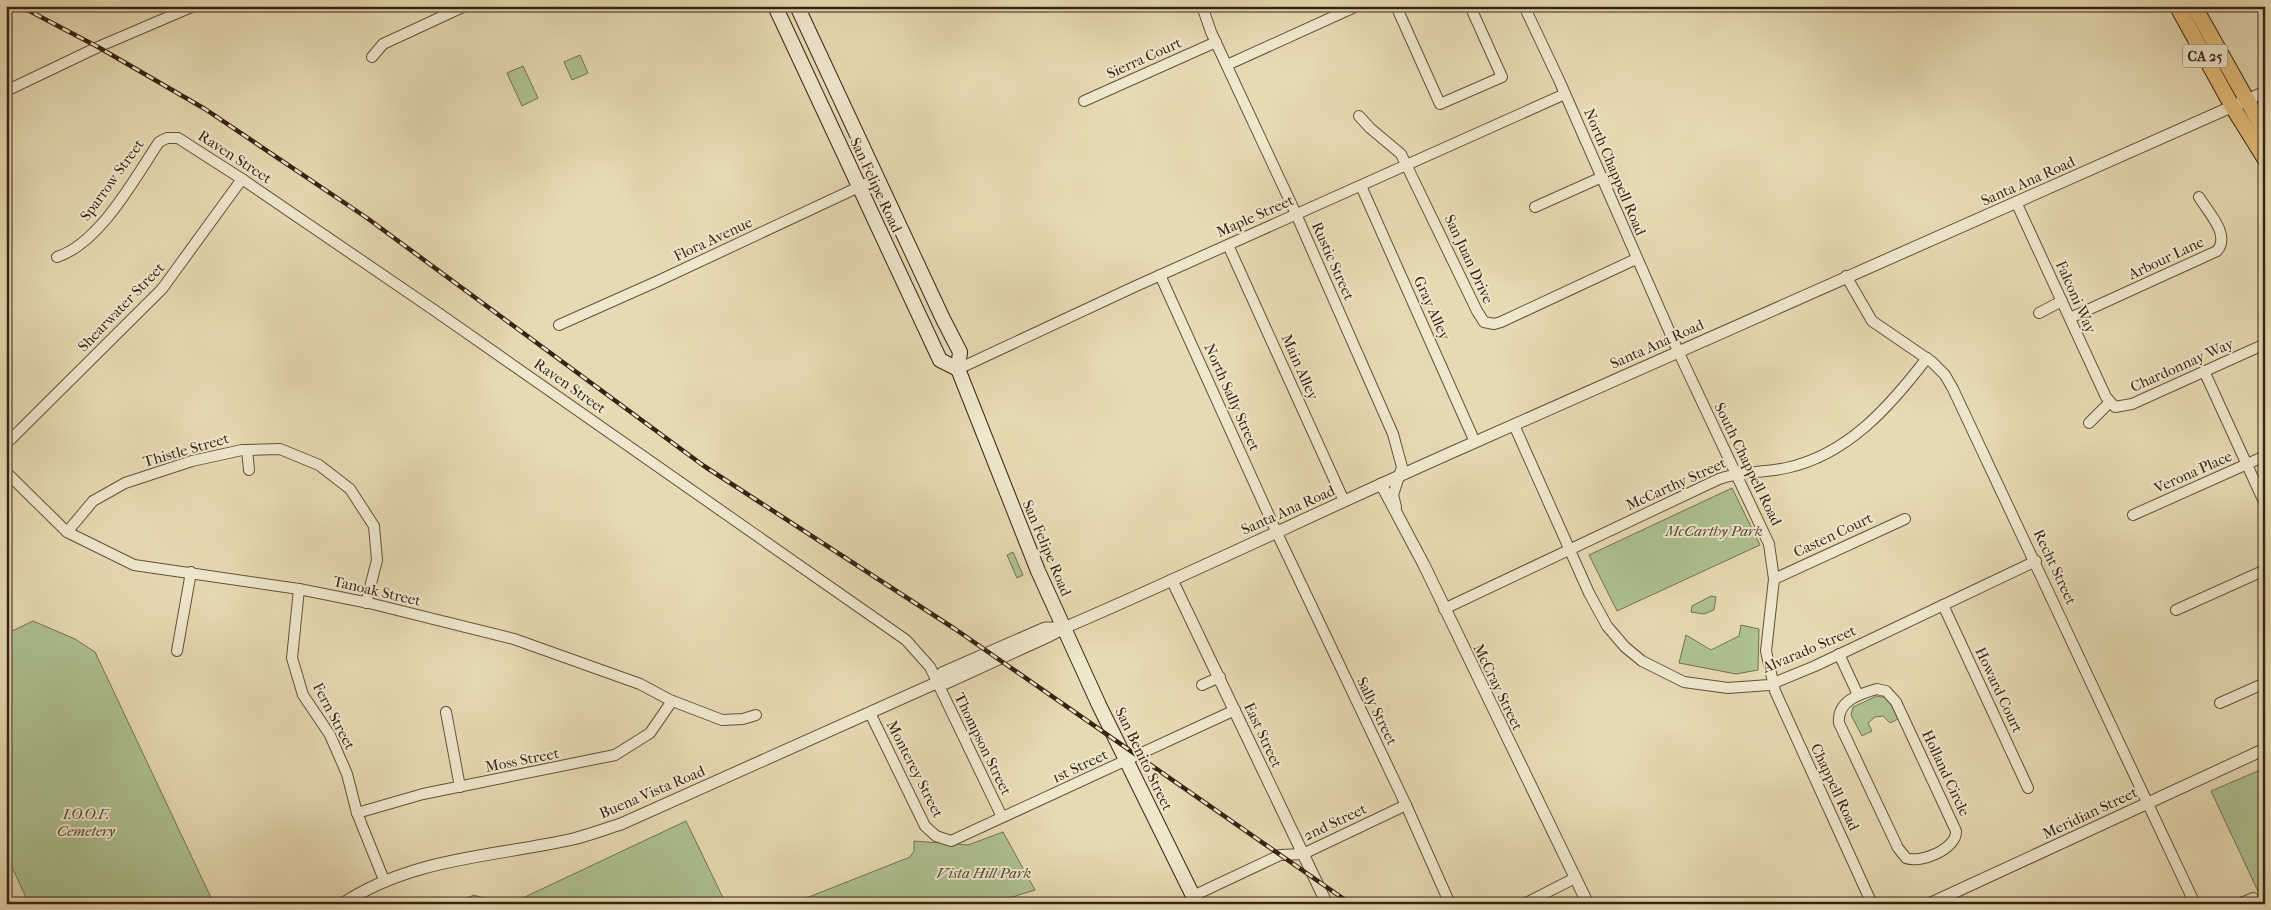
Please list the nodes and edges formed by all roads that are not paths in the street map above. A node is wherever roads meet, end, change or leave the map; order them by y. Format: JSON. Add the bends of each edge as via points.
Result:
{"nodes":[{"id":1,"x":194,"y":6,"type":"edge"},
{"id":2,"x":465,"y":6,"type":"edge"},
{"id":3,"x":775,"y":6,"type":"edge"},
{"id":4,"x":797,"y":6,"type":"edge"},
{"id":5,"x":1202,"y":6,"type":"edge"},
{"id":6,"x":1357,"y":6,"type":"edge"},
{"id":7,"x":1396,"y":6,"type":"edge"},
{"id":8,"x":1470,"y":6,"type":"edge"},
{"id":9,"x":1524,"y":6,"type":"edge"},
{"id":10,"x":2177,"y":6,"type":"edge"},
{"id":11,"x":2194,"y":6,"type":"edge"},
{"id":12,"x":1216,"y":42,"type":"junction"},
{"id":13,"x":372,"y":57,"type":"dead end"},
{"id":14,"x":1227,"y":65,"type":"junction"},
{"id":15,"x":6,"y":91,"type":"edge"},
{"id":16,"x":2265,"y":92,"type":"edge"},
{"id":17,"x":1565,"y":94,"type":"junction"},
{"id":18,"x":1084,"y":101,"type":"dead end"},
{"id":19,"x":2238,"y":103,"type":"junction"},
{"id":20,"x":1359,"y":116,"type":"dead end"},
{"id":21,"x":2265,"y":132,"type":"edge"},
{"id":22,"x":167,"y":138,"type":"joint"},
{"id":23,"x":2265,"y":159,"type":"edge"},
{"id":24,"x":1408,"y":165,"type":"junction"},
{"id":25,"x":1602,"y":177,"type":"junction"},
{"id":26,"x":878,"y":178,"type":"junction"},
{"id":27,"x":242,"y":179,"type":"junction"},
{"id":28,"x":1361,"y":186,"type":"junction"},
{"id":29,"x":859,"y":187,"type":"junction"},
{"id":30,"x":2199,"y":197,"type":"dead end"},
{"id":31,"x":2016,"y":202,"type":"junction"},
{"id":32,"x":1535,"y":207,"type":"dead end"},
{"id":33,"x":1296,"y":214,"type":"junction"},
{"id":34,"x":1228,"y":245,"type":"junction"},
{"id":35,"x":57,"y":257,"type":"dead end"},
{"id":36,"x":1636,"y":259,"type":"junction"},
{"id":37,"x":1160,"y":275,"type":"junction"},
{"id":38,"x":1846,"y":276,"type":"junction"},
{"id":39,"x":2062,"y":301,"type":"junction"},
{"id":40,"x":2039,"y":314,"type":"dead end"},
{"id":41,"x":2070,"y":318,"type":"junction"},
{"id":42,"x":559,"y":325,"type":"dead end"},
{"id":43,"x":2265,"y":344,"type":"edge"},
{"id":44,"x":1678,"y":351,"type":"junction"},
{"id":45,"x":1927,"y":358,"type":"junction"},
{"id":46,"x":958,"y":369,"type":"junction"},
{"id":47,"x":2204,"y":371,"type":"junction"},
{"id":48,"x":2110,"y":403,"type":"junction"},
{"id":49,"x":2089,"y":423,"type":"dead end"},
{"id":50,"x":1514,"y":425,"type":"junction"},
{"id":51,"x":1475,"y":442,"type":"junction"},
{"id":52,"x":6,"y":444,"type":"edge"},
{"id":53,"x":247,"y":450,"type":"junction"},
{"id":54,"x":2265,"y":456,"type":"edge"},
{"id":55,"x":2247,"y":464,"type":"junction"},
{"id":56,"x":249,"y":470,"type":"dead end"},
{"id":57,"x":6,"y":472,"type":"edge"},
{"id":58,"x":1737,"y":473,"type":"junction"},
{"id":59,"x":1401,"y":476,"type":"junction"},
{"id":60,"x":1382,"y":484,"type":"junction"},
{"id":61,"x":1344,"y":501,"type":"junction"},
{"id":62,"x":2265,"y":504,"type":"edge"},
{"id":63,"x":1397,"y":513,"type":"junction"},
{"id":64,"x":2133,"y":516,"type":"dead end"},
{"id":65,"x":1905,"y":519,"type":"dead end"},
{"id":66,"x":1276,"y":531,"type":"junction"},
{"id":67,"x":67,"y":532,"type":"junction"},
{"id":68,"x":1570,"y":550,"type":"junction"},
{"id":69,"x":2036,"y":561,"type":"junction"},
{"id":70,"x":2265,"y":570,"type":"edge"},
{"id":71,"x":191,"y":572,"type":"junction"},
{"id":72,"x":1774,"y":579,"type":"junction"},
{"id":73,"x":1172,"y":580,"type":"junction"},
{"id":74,"x":299,"y":589,"type":"junction"},
{"id":75,"x":366,"y":603,"type":"junction"},
{"id":76,"x":1943,"y":605,"type":"junction"},
{"id":77,"x":1444,"y":609,"type":"junction"},
{"id":78,"x":2176,"y":610,"type":"dead end"},
{"id":79,"x":1064,"y":628,"type":"junction"},
{"id":80,"x":177,"y":651,"type":"dead end"},
{"id":81,"x":1839,"y":654,"type":"junction"},
{"id":82,"x":1220,"y":677,"type":"junction"},
{"id":83,"x":936,"y":683,"type":"junction"},
{"id":84,"x":1772,"y":683,"type":"junction"},
{"id":85,"x":2265,"y":683,"type":"edge"},
{"id":86,"x":1202,"y":685,"type":"dead end"},
{"id":87,"x":1858,"y":695,"type":"junction"},
{"id":88,"x":672,"y":701,"type":"junction"},
{"id":89,"x":2220,"y":703,"type":"dead end"},
{"id":90,"x":1235,"y":710,"type":"junction"},
{"id":91,"x":446,"y":712,"type":"dead end"},
{"id":92,"x":870,"y":713,"type":"junction"},
{"id":93,"x":756,"y":715,"type":"dead end"},
{"id":94,"x":2265,"y":749,"type":"edge"},
{"id":95,"x":1127,"y":760,"type":"junction"},
{"id":96,"x":460,"y":787,"type":"junction"},
{"id":97,"x":2028,"y":788,"type":"dead end"},
{"id":98,"x":2148,"y":803,"type":"junction"},
{"id":99,"x":1406,"y":805,"type":"junction"},
{"id":100,"x":357,"y":813,"type":"junction"},
{"id":101,"x":1002,"y":818,"type":"junction"},
{"id":102,"x":936,"y":836,"type":"joint"},
{"id":103,"x":1303,"y":854,"type":"junction"},
{"id":104,"x":1575,"y":878,"type":"junction"},
{"id":105,"x":384,"y":880,"type":"junction"},
{"id":106,"x":2253,"y":898,"type":"dead end"},
{"id":107,"x":1195,"y":900,"type":"edge"},
{"id":108,"x":342,"y":904,"type":"edge"},
{"id":109,"x":1327,"y":904,"type":"edge"},
{"id":110,"x":1450,"y":904,"type":"edge"},
{"id":111,"x":1524,"y":904,"type":"edge"},
{"id":112,"x":1588,"y":904,"type":"edge"},
{"id":113,"x":1872,"y":904,"type":"edge"},
{"id":114,"x":1929,"y":904,"type":"edge"},
{"id":115,"x":2195,"y":904,"type":"edge"},
{"id":116,"x":2239,"y":904,"type":"edge"}],
"edges":[{"from":1,"to":15,"type":"street"},
{"from":2,"to":13,"type":"street","via":[[383,44]]},
{"from":3,"to":29,"type":"main road","name":"San Felipe Road"},
{"from":4,"to":26,"type":"main road","name":"San Felipe Road"},
{"from":5,"to":12,"type":"street","name":"Rustic Street"},
{"from":6,"to":14,"type":"street"},
{"from":7,"to":8,"type":"street","via":[[1440,104],[1502,77]]},
{"from":9,"to":17,"type":"street","name":"North Chappell Road"},
{"from":10,"to":19,"type":"main road","number":"CA 25"},
{"from":11,"to":19,"type":"main road","number":"CA 25"},
{"from":12,"to":14,"type":"street","name":"Rustic Street"},
{"from":12,"to":18,"type":"street","name":"Sierra Court"},
{"from":14,"to":33,"type":"street","name":"Rustic Street"},
{"from":16,"to":19,"type":"street","name":"Santa Ana Road"},
{"from":17,"to":24,"type":"street","name":"Maple Street"},
{"from":17,"to":25,"type":"street","name":"North Chappell Road"},
{"from":19,"to":21,"type":"main road","number":"CA 25"},
{"from":19,"to":23,"type":"main road","number":"CA 25"},
{"from":19,"to":31,"type":"street","name":"Santa Ana Road"},
{"from":20,"to":24,"type":"street","via":[[1394,146]]},
{"from":22,"to":27,"type":"street","name":"Raven Street","via":[[178,138]]},
{"from":22,"to":35,"type":"street","name":"Sparrow Street","via":[[159,142],[90,236],[69,253]]},
{"from":24,"to":28,"type":"street","name":"Maple Street"},
{"from":24,"to":36,"type":"street","name":"San Juan Drive","via":[[1477,311],[1488,324],[1501,322]]},
{"from":25,"to":32,"type":"street"},
{"from":25,"to":36,"type":"street","name":"North Chappell Road"},
{"from":26,"to":29,"type":"street","name":"Flora Avenue"},
{"from":26,"to":46,"type":"main road","name":"San Felipe Road","via":[[960,352]]},
{"from":27,"to":52,"type":"street","name":"Shearwater Street","via":[[162,289]]},
{"from":27,"to":83,"type":"street","name":"Raven Street","via":[[906,640],[930,667]]},
{"from":28,"to":33,"type":"street","name":"Maple Street"},
{"from":28,"to":51,"type":"street","name":"Gray Alley"},
{"from":29,"to":42,"type":"street","name":"Flora Avenue"},
{"from":29,"to":46,"type":"main road","name":"San Felipe Road","via":[[940,360]]},
{"from":30,"to":41,"type":"street","name":"Arbour Lane","via":[[2222,235],[2217,251]]},
{"from":31,"to":38,"type":"street","name":"Santa Ana Road"},
{"from":31,"to":39,"type":"street","name":"Falconi Way"},
{"from":33,"to":34,"type":"street","name":"Maple Street"},
{"from":33,"to":59,"type":"street","name":"Rustic Street","via":[[1393,434],[1401,457]]},
{"from":34,"to":37,"type":"street","name":"Maple Street"},
{"from":34,"to":61,"type":"street","name":"Main Alley"},
{"from":36,"to":44,"type":"street","name":"North Chappell Road"},
{"from":37,"to":46,"type":"street","name":"Maple Street"},
{"from":37,"to":66,"type":"street","name":"North Sally Street"},
{"from":38,"to":44,"type":"street","name":"Santa Ana Road"},
{"from":38,"to":45,"type":"street","name":"Recht Street","via":[[1872,321]]},
{"from":39,"to":40,"type":"street"},
{"from":39,"to":41,"type":"street","name":"Falconi Way"},
{"from":41,"to":48,"type":"street","name":"Falconi Way"},
{"from":43,"to":47,"type":"street","name":"Chardonnay Way"},
{"from":44,"to":50,"type":"street","name":"Santa Ana Road"},
{"from":44,"to":58,"type":"street","name":"South Chappell Road"},
{"from":45,"to":58,"type":"street","name":"McCarthy Street","via":[[1880,414],[1840,444],[1816,458],[1787,468]]},
{"from":45,"to":69,"type":"street","name":"Recht Street","via":[[1945,374]]},
{"from":46,"to":79,"type":"main road","name":"San Felipe Road"},
{"from":47,"to":48,"type":"street","name":"Chardonnay Way","via":[[2132,404],[2118,407]]},
{"from":47,"to":55,"type":"street"},
{"from":48,"to":49,"type":"street"},
{"from":50,"to":51,"type":"street","name":"Santa Ana Road"},
{"from":50,"to":68,"type":"street","name":"Alvarado Street"},
{"from":51,"to":59,"type":"street","name":"Santa Ana Road"},
{"from":53,"to":56,"type":"street"},
{"from":53,"to":67,"type":"street","name":"Thistle Street","via":[[192,461],[125,483],[92,501]]},
{"from":53,"to":75,"type":"street","name":"Thistle Street","via":[[280,449],[319,466],[350,489],[374,526],[377,560]]},
{"from":54,"to":55,"type":"street","name":"Verona Place"},
{"from":55,"to":62,"type":"street"},
{"from":55,"to":64,"type":"street","name":"Verona Place"},
{"from":57,"to":67,"type":"street","name":"Tanoak Street"},
{"from":58,"to":68,"type":"street","name":"McCarthy Street"},
{"from":58,"to":72,"type":"street","name":"South Chappell Road","via":[[1769,544]]},
{"from":59,"to":60,"type":"street","name":"Santa Ana Road"},
{"from":59,"to":63,"type":"street","via":[[1393,495]]},
{"from":60,"to":61,"type":"street","name":"Santa Ana Road"},
{"from":60,"to":63,"type":"street","name":"McCray Street"},
{"from":61,"to":66,"type":"street","name":"Santa Ana Road"},
{"from":63,"to":77,"type":"street","name":"McCray Street"},
{"from":65,"to":72,"type":"street","name":"Casten Court"},
{"from":66,"to":73,"type":"street","name":"Santa Ana Road"},
{"from":66,"to":99,"type":"street","name":"Sally Street"},
{"from":67,"to":71,"type":"street","name":"Tanoak Street","via":[[134,565]]},
{"from":68,"to":77,"type":"street","name":"McCarthy Street"},
{"from":68,"to":84,"type":"street","name":"Alvarado Street","via":[[1608,628],[1625,647],[1653,668],[1684,682],[1716,688]]},
{"from":69,"to":76,"type":"street","name":"Alvarado Street"},
{"from":69,"to":98,"type":"street","name":"Recht Street"},
{"from":70,"to":78,"type":"street"},
{"from":71,"to":74,"type":"street","name":"Tanoak Street"},
{"from":71,"to":80,"type":"street"},
{"from":72,"to":84,"type":"street","name":"South Chappell Road","via":[[1766,650]]},
{"from":73,"to":79,"type":"street","name":"Santa Ana Road"},
{"from":73,"to":82,"type":"street","name":"East Street"},
{"from":74,"to":75,"type":"street","name":"Tanoak Street"},
{"from":74,"to":100,"type":"street","name":"Fern Street","via":[[292,658],[303,695],[330,735],[347,774]]},
{"from":75,"to":88,"type":"street","name":"Tanoak Street","via":[[514,639],[640,684]]},
{"from":76,"to":81,"type":"street","name":"Alvarado Street"},
{"from":76,"to":97,"type":"street","name":"Howard Court"},
{"from":77,"to":104,"type":"street","name":"McCray Street"},
{"from":79,"to":83,"type":"street","name":"Buena Vista Road","via":[[946,683]]},
{"from":79,"to":95,"type":"main road","name":"San Benito Street"},
{"from":81,"to":84,"type":"street","name":"Alvarado Street"},
{"from":81,"to":87,"type":"street"},
{"from":82,"to":86,"type":"street"},
{"from":82,"to":90,"type":"street","name":"East Street"},
{"from":83,"to":92,"type":"street","name":"Buena Vista Road"},
{"from":83,"to":101,"type":"street","name":"Thompson Street"},
{"from":84,"to":113,"type":"street","name":"Chappell Road"},
{"from":85,"to":89,"type":"street"},
{"from":87,"to":87,"type":"street","name":"Holland Circle","via":[[1842,707],[1839,723],[1898,848],[1912,860],[1944,849],[1954,841],[1956,831],[1896,702],[1880,689]]},
{"from":88,"to":93,"type":"street","name":"Tanoak Street","via":[[722,720]]},
{"from":88,"to":96,"type":"street","name":"Moss Street","via":[[650,733],[615,755]]},
{"from":90,"to":95,"type":"street","name":"1st Street"},
{"from":90,"to":103,"type":"street","name":"East Street"},
{"from":91,"to":96,"type":"street"},
{"from":92,"to":102,"type":"street","name":"Monterey Street","via":[[919,816]]},
{"from":92,"to":105,"type":"street","name":"Buena Vista Road","via":[[621,824],[574,838],[418,868]]},
{"from":94,"to":98,"type":"street","name":"Meridian Street"},
{"from":95,"to":101,"type":"street","name":"1st Street"},
{"from":95,"to":107,"type":"main road","name":"San Benito Street"},
{"from":96,"to":100,"type":"street","name":"Moss Street"},
{"from":98,"to":114,"type":"street","name":"Meridian Street"},
{"from":98,"to":115,"type":"street","name":"Recht Street"},
{"from":99,"to":103,"type":"street","name":"2nd Street"},
{"from":99,"to":110,"type":"street","name":"Sally Street"},
{"from":100,"to":105,"type":"street","name":"Fern Street"},
{"from":101,"to":102,"type":"street","name":"1st Street","via":[[951,841]]},
{"from":103,"to":107,"type":"street","name":"2nd Street","via":[[1280,855]]},
{"from":103,"to":109,"type":"street","name":"East Street"},
{"from":104,"to":111,"type":"street"},
{"from":104,"to":112,"type":"street","name":"McCray Street"},
{"from":105,"to":108,"type":"street","name":"Buena Vista Road"},
{"from":106,"to":116,"type":"street"}]}
